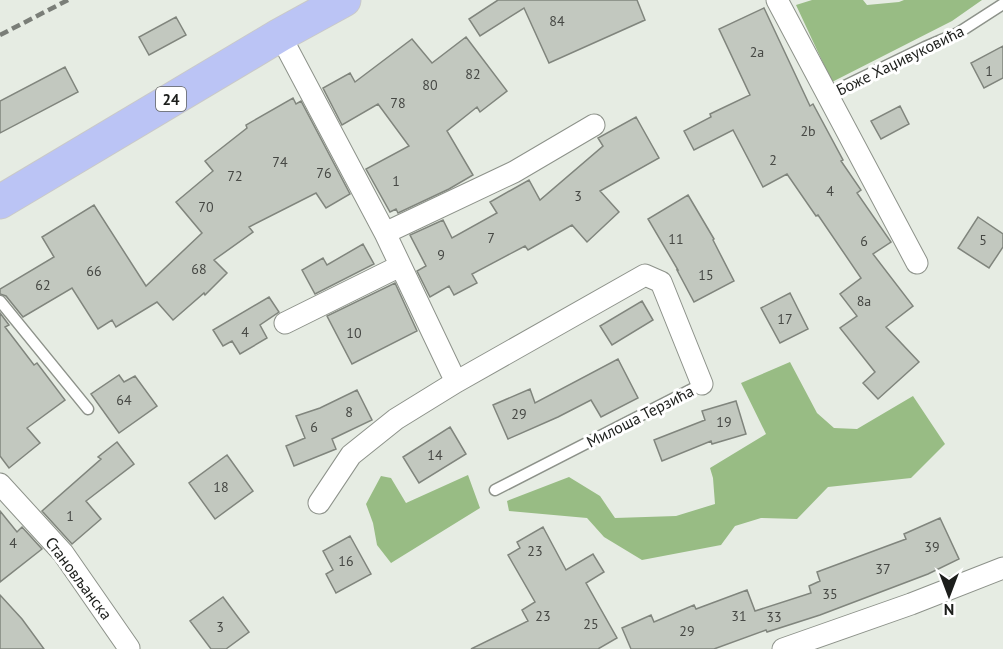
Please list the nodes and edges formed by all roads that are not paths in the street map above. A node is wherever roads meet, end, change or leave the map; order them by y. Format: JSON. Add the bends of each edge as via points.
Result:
{"nodes":[{"id":1,"x":344,"y":0,"type":"edge"},
{"id":2,"x":777,"y":0,"type":"edge"},
{"id":3,"x":1003,"y":4,"type":"edge"},
{"id":4,"x":280,"y":35,"type":"junction"},
{"id":5,"x":826,"y":95,"type":"junction"},
{"id":6,"x":594,"y":125,"type":"dead end"},
{"id":7,"x":0,"y":202,"type":"edge"},
{"id":8,"x":385,"y":233,"type":"junction"},
{"id":9,"x":917,"y":263,"type":"dead end"},
{"id":10,"x":400,"y":266,"type":"junction"},
{"id":11,"x":0,"y":301,"type":"edge"},
{"id":12,"x":285,"y":323,"type":"dead end"},
{"id":13,"x":456,"y":382,"type":"junction"},
{"id":14,"x":702,"y":384,"type":"joint"},
{"id":15,"x":88,"y":409,"type":"dead end"},
{"id":16,"x":0,"y":484,"type":"edge"},
{"id":17,"x":495,"y":490,"type":"dead end"},
{"id":18,"x":320,"y":503,"type":"dead end"},
{"id":19,"x":1003,"y":568,"type":"edge"},
{"id":20,"x":807,"y":645,"type":"edge"},
{"id":21,"x":129,"y":648,"type":"edge"},
{"id":22,"x":783,"y":649,"type":"edge"}],
"edges":[{"from":1,"to":4,"type":"main road","number":"24"},
{"from":2,"to":5,"type":"street","name":"Боже Хаџивуковића"},
{"from":3,"to":5,"type":"lane","name":"Боже Хаџивуковића","via":[[958,33]]},
{"from":4,"to":7,"type":"main road","number":"24"},
{"from":4,"to":8,"type":"street"},
{"from":5,"to":9,"type":"street","name":"Боже Хаџивуковића"},
{"from":6,"to":8,"type":"street","via":[[514,172]]},
{"from":8,"to":10,"type":"street"},
{"from":10,"to":12,"type":"street"},
{"from":10,"to":13,"type":"street"},
{"from":11,"to":15,"type":"lane"},
{"from":13,"to":14,"type":"street","name":"Милоша Терзића","via":[[645,275],[661,282]]},
{"from":13,"to":18,"type":"street","name":"Милоша Терзића","via":[[396,419],[351,455]]},
{"from":14,"to":17,"type":"lane","name":"Милоша Терзића"},
{"from":16,"to":21,"type":"street","name":"Становљанска","via":[[63,553]]},
{"from":19,"to":20,"type":"street"},
{"from":20,"to":22,"type":"street"}]}
